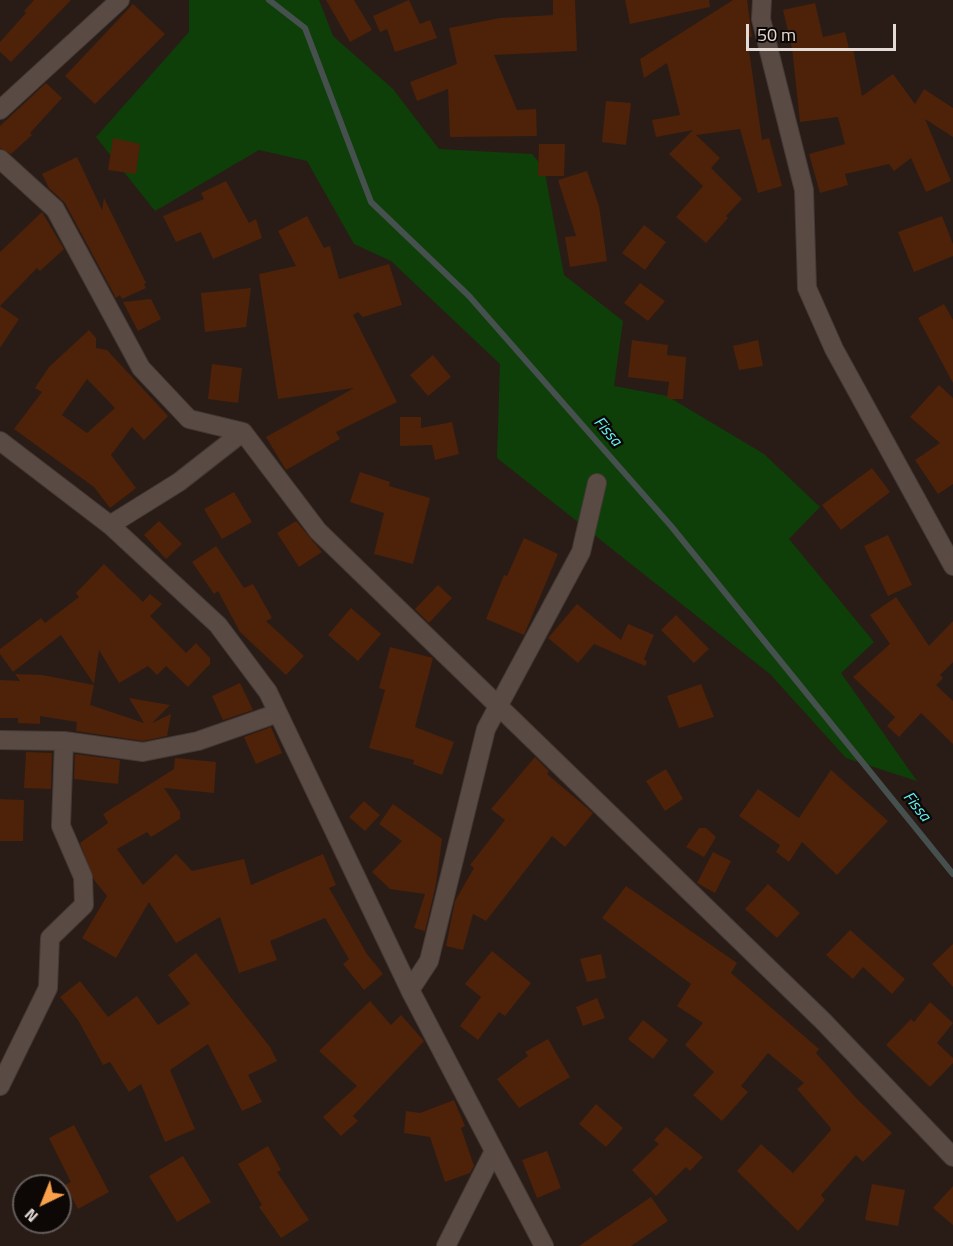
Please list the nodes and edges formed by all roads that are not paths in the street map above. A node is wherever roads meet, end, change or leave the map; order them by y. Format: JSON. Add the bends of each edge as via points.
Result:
{"nodes":[{"id":1,"x":120,"y":0,"type":"edge"},
{"id":2,"x":762,"y":0,"type":"edge"},
{"id":3,"x":0,"y":110,"type":"edge"},
{"id":4,"x":0,"y":159,"type":"edge"},
{"id":5,"x":243,"y":432,"type":"junction"},
{"id":6,"x":0,"y":441,"type":"edge"},
{"id":7,"x":597,"y":483,"type":"dead end"},
{"id":8,"x":110,"y":525,"type":"junction"},
{"id":9,"x":953,"y":566,"type":"edge"},
{"id":10,"x":499,"y":706,"type":"junction"},
{"id":11,"x":278,"y":713,"type":"junction"},
{"id":12,"x":0,"y":740,"type":"edge"},
{"id":13,"x":64,"y":741,"type":"junction"},
{"id":14,"x":410,"y":990,"type":"junction"},
{"id":15,"x":0,"y":1086,"type":"edge"},
{"id":16,"x":494,"y":1151,"type":"junction"},
{"id":17,"x":953,"y":1157,"type":"edge"},
{"id":18,"x":446,"y":1246,"type":"edge"},
{"id":19,"x":544,"y":1246,"type":"edge"}],
"edges":[{"from":1,"to":3,"type":"street"},
{"from":2,"to":9,"type":"street","via":[[761,19],[804,190],[807,288],[834,349]]},
{"from":4,"to":5,"type":"street","via":[[55,209],[141,368],[189,418]]},
{"from":5,"to":8,"type":"street","via":[[179,482]]},
{"from":5,"to":10,"type":"street","via":[[318,531]]},
{"from":6,"to":8,"type":"street"},
{"from":7,"to":10,"type":"street","via":[[581,552]]},
{"from":8,"to":11,"type":"street","via":[[218,625],[268,692]]},
{"from":10,"to":14,"type":"street","via":[[486,729],[429,961]]},
{"from":10,"to":17,"type":"street","via":[[823,1021]]},
{"from":11,"to":13,"type":"street","via":[[198,741],[143,752]]},
{"from":11,"to":14,"type":"street"},
{"from":12,"to":13,"type":"street"},
{"from":13,"to":15,"type":"street","via":[[61,826],[83,877],[84,905],[50,938],[48,988]]},
{"from":14,"to":16,"type":"street"},
{"from":16,"to":18,"type":"street"},
{"from":16,"to":19,"type":"street"}]}
